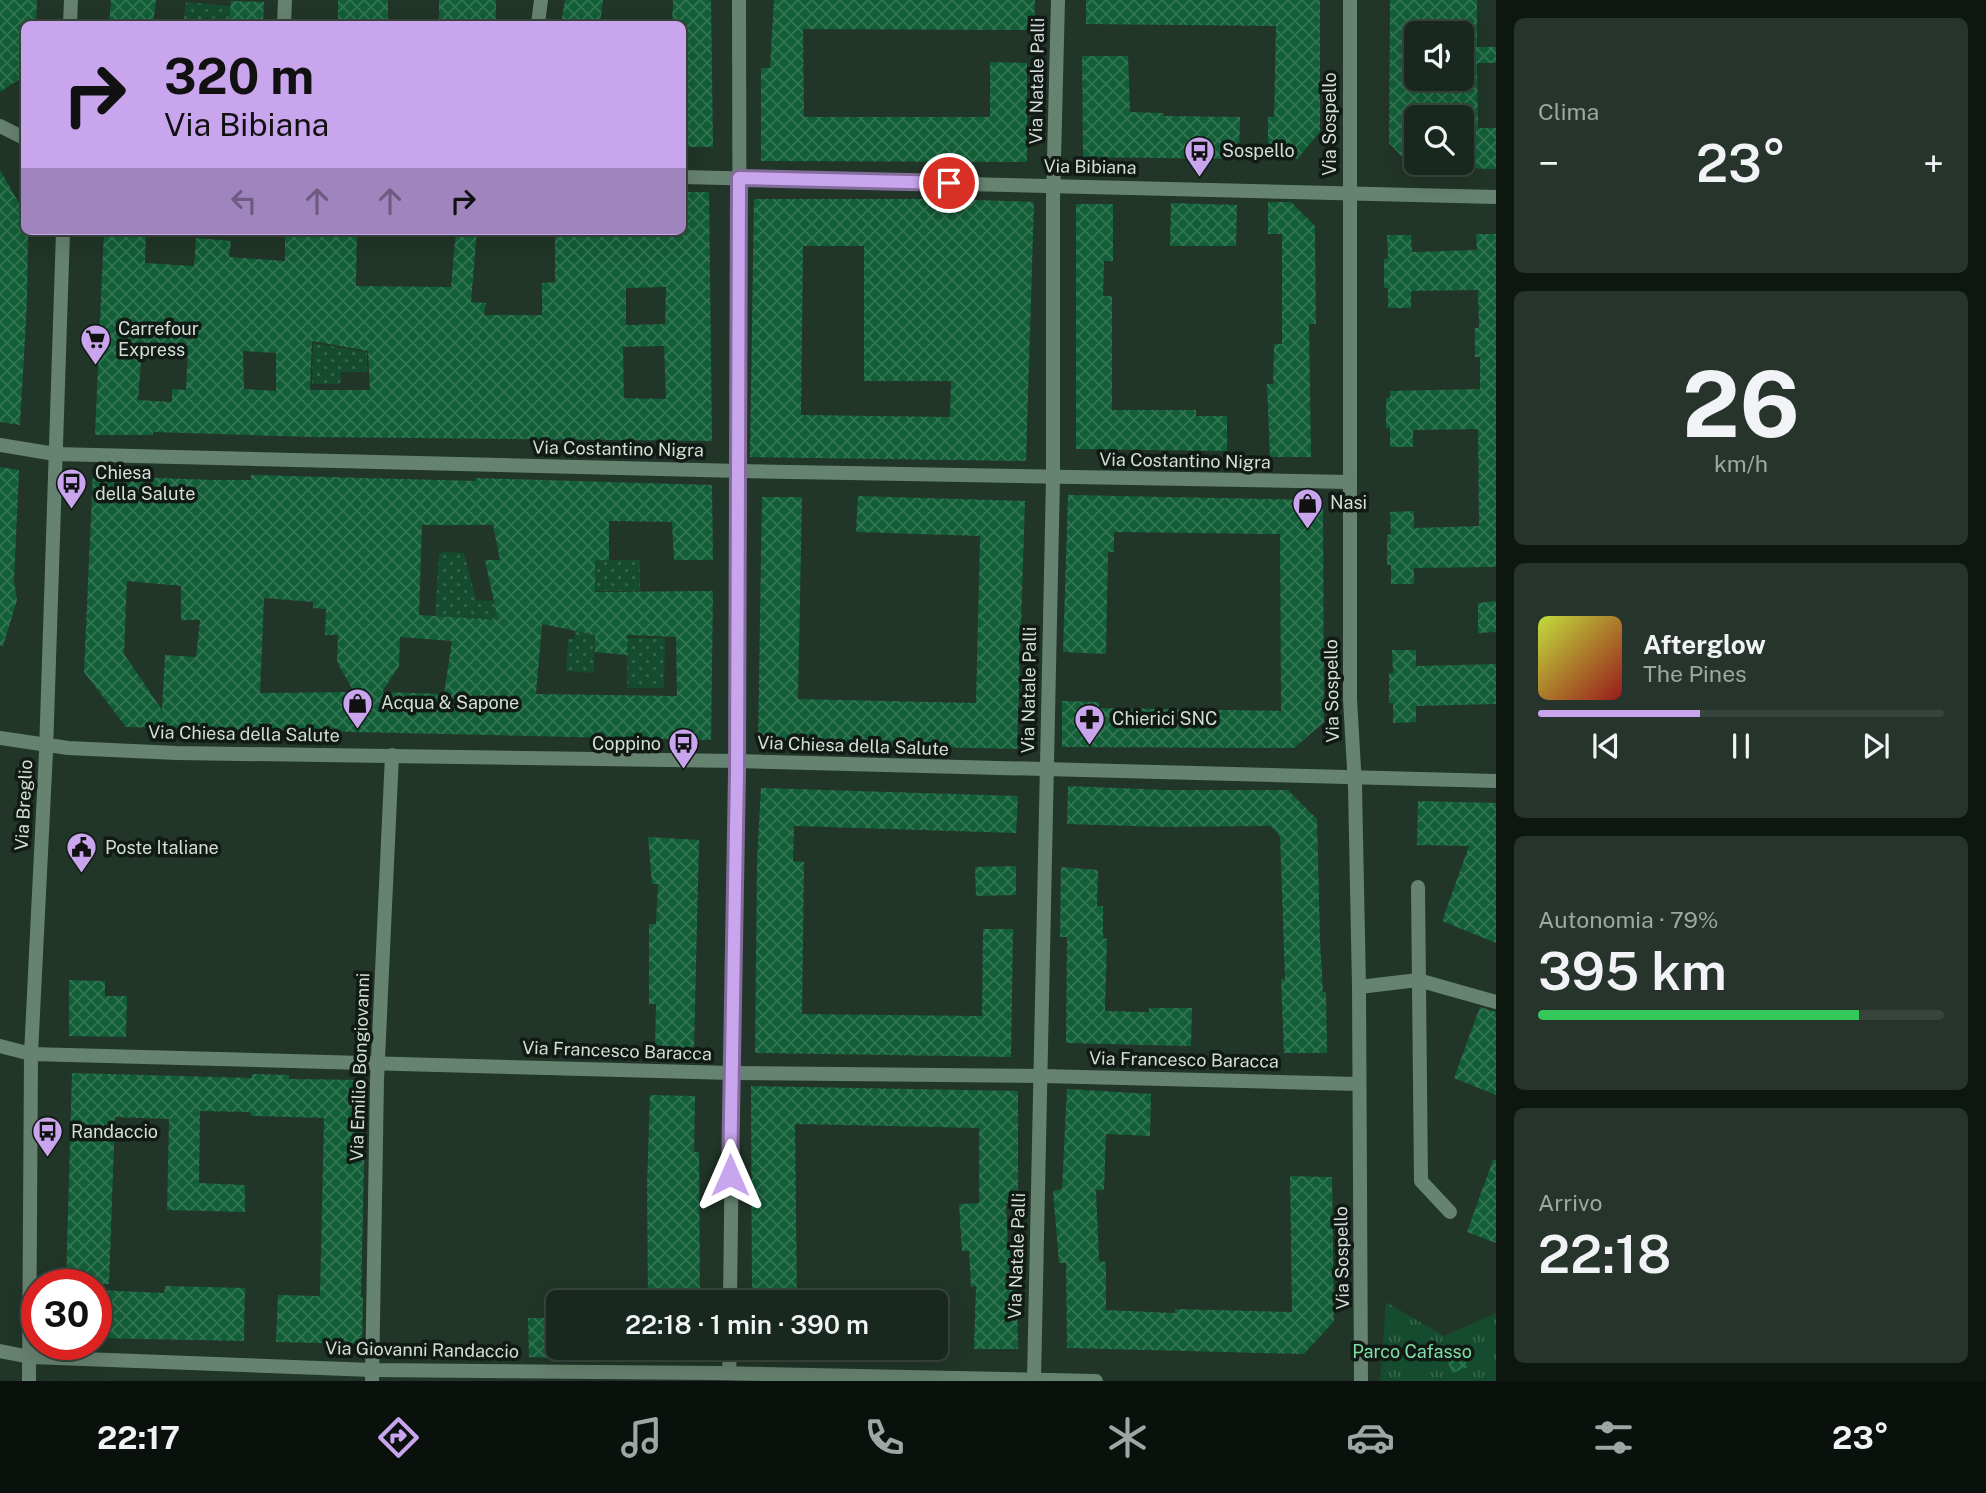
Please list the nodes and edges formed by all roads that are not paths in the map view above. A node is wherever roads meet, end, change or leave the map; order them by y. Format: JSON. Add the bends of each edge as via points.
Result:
{"nodes":[{"id":1,"x":71,"y":0,"type":"edge"},
{"id":2,"x":285,"y":0,"type":"edge"},
{"id":3,"x":541,"y":0,"type":"edge"},
{"id":4,"x":739,"y":0,"type":"edge"},
{"id":5,"x":1058,"y":0,"type":"edge"},
{"id":6,"x":1350,"y":0,"type":"edge"},
{"id":7,"x":70,"y":21,"type":"edge"},
{"id":8,"x":284,"y":21,"type":"edge"},
{"id":9,"x":538,"y":21,"type":"edge"},
{"id":10,"x":0,"y":126,"type":"edge"},
{"id":11,"x":21,"y":136,"type":"edge"},
{"id":12,"x":686,"y":177,"type":"edge"},
{"id":13,"x":739,"y":178,"type":"junction"},
{"id":14,"x":1053,"y":185,"type":"junction"},
{"id":15,"x":1349,"y":192,"type":"junction"},
{"id":16,"x":1496,"y":197,"type":"edge"},
{"id":17,"x":63,"y":235,"type":"edge"},
{"id":18,"x":0,"y":445,"type":"edge"},
{"id":19,"x":55,"y":454,"type":"junction"},
{"id":20,"x":740,"y":471,"type":"junction"},
{"id":21,"x":1053,"y":478,"type":"junction"},
{"id":22,"x":1349,"y":482,"type":"junction"},
{"id":23,"x":0,"y":738,"type":"edge"},
{"id":24,"x":46,"y":746,"type":"junction"},
{"id":25,"x":392,"y":755,"type":"junction"},
{"id":26,"x":737,"y":761,"type":"junction"},
{"id":27,"x":1046,"y":771,"type":"junction"},
{"id":28,"x":1355,"y":777,"type":"junction"},
{"id":29,"x":1496,"y":780,"type":"edge"},
{"id":30,"x":1418,"y":887,"type":"dead end"},
{"id":31,"x":1418,"y":980,"type":"junction"},
{"id":32,"x":1359,"y":987,"type":"junction"},
{"id":33,"x":1496,"y":1002,"type":"edge"},
{"id":34,"x":0,"y":1046,"type":"edge"},
{"id":35,"x":31,"y":1054,"type":"junction"},
{"id":36,"x":378,"y":1063,"type":"junction"},
{"id":37,"x":731,"y":1073,"type":"junction"},
{"id":38,"x":1042,"y":1076,"type":"junction"},
{"id":39,"x":1359,"y":1084,"type":"junction"},
{"id":40,"x":1450,"y":1212,"type":"dead end"},
{"id":41,"x":30,"y":1269,"type":"edge"},
{"id":42,"x":730,"y":1290,"type":"edge"},
{"id":43,"x":0,"y":1350,"type":"edge"},
{"id":44,"x":21,"y":1355,"type":"edge"},
{"id":45,"x":30,"y":1360,"type":"edge"},
{"id":46,"x":87,"y":1360,"type":"edge"},
{"id":47,"x":730,"y":1360,"type":"edge"},
{"id":48,"x":729,"y":1373,"type":"junction"},
{"id":49,"x":372,"y":1375,"type":"edge"},
{"id":50,"x":1034,"y":1380,"type":"edge"},
{"id":51,"x":29,"y":1381,"type":"edge"},
{"id":52,"x":1096,"y":1381,"type":"edge"},
{"id":53,"x":1361,"y":1381,"type":"edge"}],
"edges":[{"from":1,"to":7,"type":"street"},
{"from":2,"to":8,"type":"street"},
{"from":3,"to":9,"type":"street"},
{"from":4,"to":13,"type":"street"},
{"from":5,"to":14,"type":"street","name":"Via Natale Palli"},
{"from":6,"to":15,"type":"street","name":"Via Sospello"},
{"from":10,"to":11,"type":"street"},
{"from":12,"to":13,"type":"street","name":"Via Bibiana"},
{"from":13,"to":14,"type":"street","name":"Via Bibiana"},
{"from":13,"to":20,"type":"street"},
{"from":14,"to":15,"type":"street","name":"Via Bibiana"},
{"from":14,"to":21,"type":"street","name":"Via Natale Palli"},
{"from":15,"to":16,"type":"street","name":"Via Bibiana"},
{"from":15,"to":22,"type":"street","name":"Via Sospello"},
{"from":17,"to":19,"type":"street","name":"Via Breglio"},
{"from":18,"to":19,"type":"street","name":"Via Costantino Nigra"},
{"from":19,"to":20,"type":"street","name":"Via Costantino Nigra"},
{"from":19,"to":24,"type":"street","name":"Via Breglio"},
{"from":20,"to":21,"type":"street","name":"Via Costantino Nigra"},
{"from":20,"to":26,"type":"street"},
{"from":21,"to":22,"type":"street","name":"Via Costantino Nigra"},
{"from":21,"to":27,"type":"street","name":"Via Natale Palli"},
{"from":22,"to":28,"type":"street","name":"Via Sospello"},
{"from":23,"to":24,"type":"street","name":"Via Chiesa della Salute"},
{"from":24,"to":25,"type":"street","name":"Via Chiesa della Salute","via":[[137,752]]},
{"from":24,"to":35,"type":"street","name":"Via Breglio"},
{"from":25,"to":26,"type":"street","name":"Via Chiesa della Salute"},
{"from":25,"to":36,"type":"street","name":"Via Emilio Bongiovanni"},
{"from":26,"to":27,"type":"street","name":"Via Chiesa della Salute"},
{"from":26,"to":37,"type":"street"},
{"from":27,"to":28,"type":"street","name":"Via Chiesa della Salute"},
{"from":27,"to":38,"type":"street","name":"Via Natale Palli"},
{"from":28,"to":29,"type":"street","name":"Via Chiesa della Salute"},
{"from":28,"to":32,"type":"street","name":"Via Sospello"},
{"from":30,"to":31,"type":"street"},
{"from":31,"to":32,"type":"street"},
{"from":31,"to":33,"type":"street"},
{"from":31,"to":40,"type":"street","via":[[1421,1181]]},
{"from":32,"to":39,"type":"street","name":"Via Sospello"},
{"from":34,"to":35,"type":"street","name":"Via Francesco Baracca"},
{"from":35,"to":36,"type":"street","name":"Via Francesco Baracca"},
{"from":35,"to":41,"type":"street","name":"Via Breglio"},
{"from":36,"to":37,"type":"street","name":"Via Francesco Baracca"},
{"from":36,"to":49,"type":"street","name":"Via Emilio Bongiovanni"},
{"from":37,"to":38,"type":"street","name":"Via Francesco Baracca"},
{"from":37,"to":42,"type":"street"},
{"from":38,"to":39,"type":"street","name":"Via Francesco Baracca"},
{"from":38,"to":50,"type":"street","name":"Via Natale Palli"},
{"from":39,"to":53,"type":"street","name":"Via Sospello"},
{"from":43,"to":44,"type":"street","name":"Via Giovanni Randaccio"},
{"from":45,"to":51,"type":"street","name":"Via Breglio"},
{"from":46,"to":49,"type":"street","name":"Via Giovanni Randaccio"},
{"from":47,"to":48,"type":"street"},
{"from":48,"to":49,"type":"street","name":"Via Giovanni Randaccio"},
{"from":48,"to":50,"type":"street","name":"Via Giovanni Randaccio"},
{"from":50,"to":52,"type":"street","name":"Via Giovanni Randaccio"}]}
